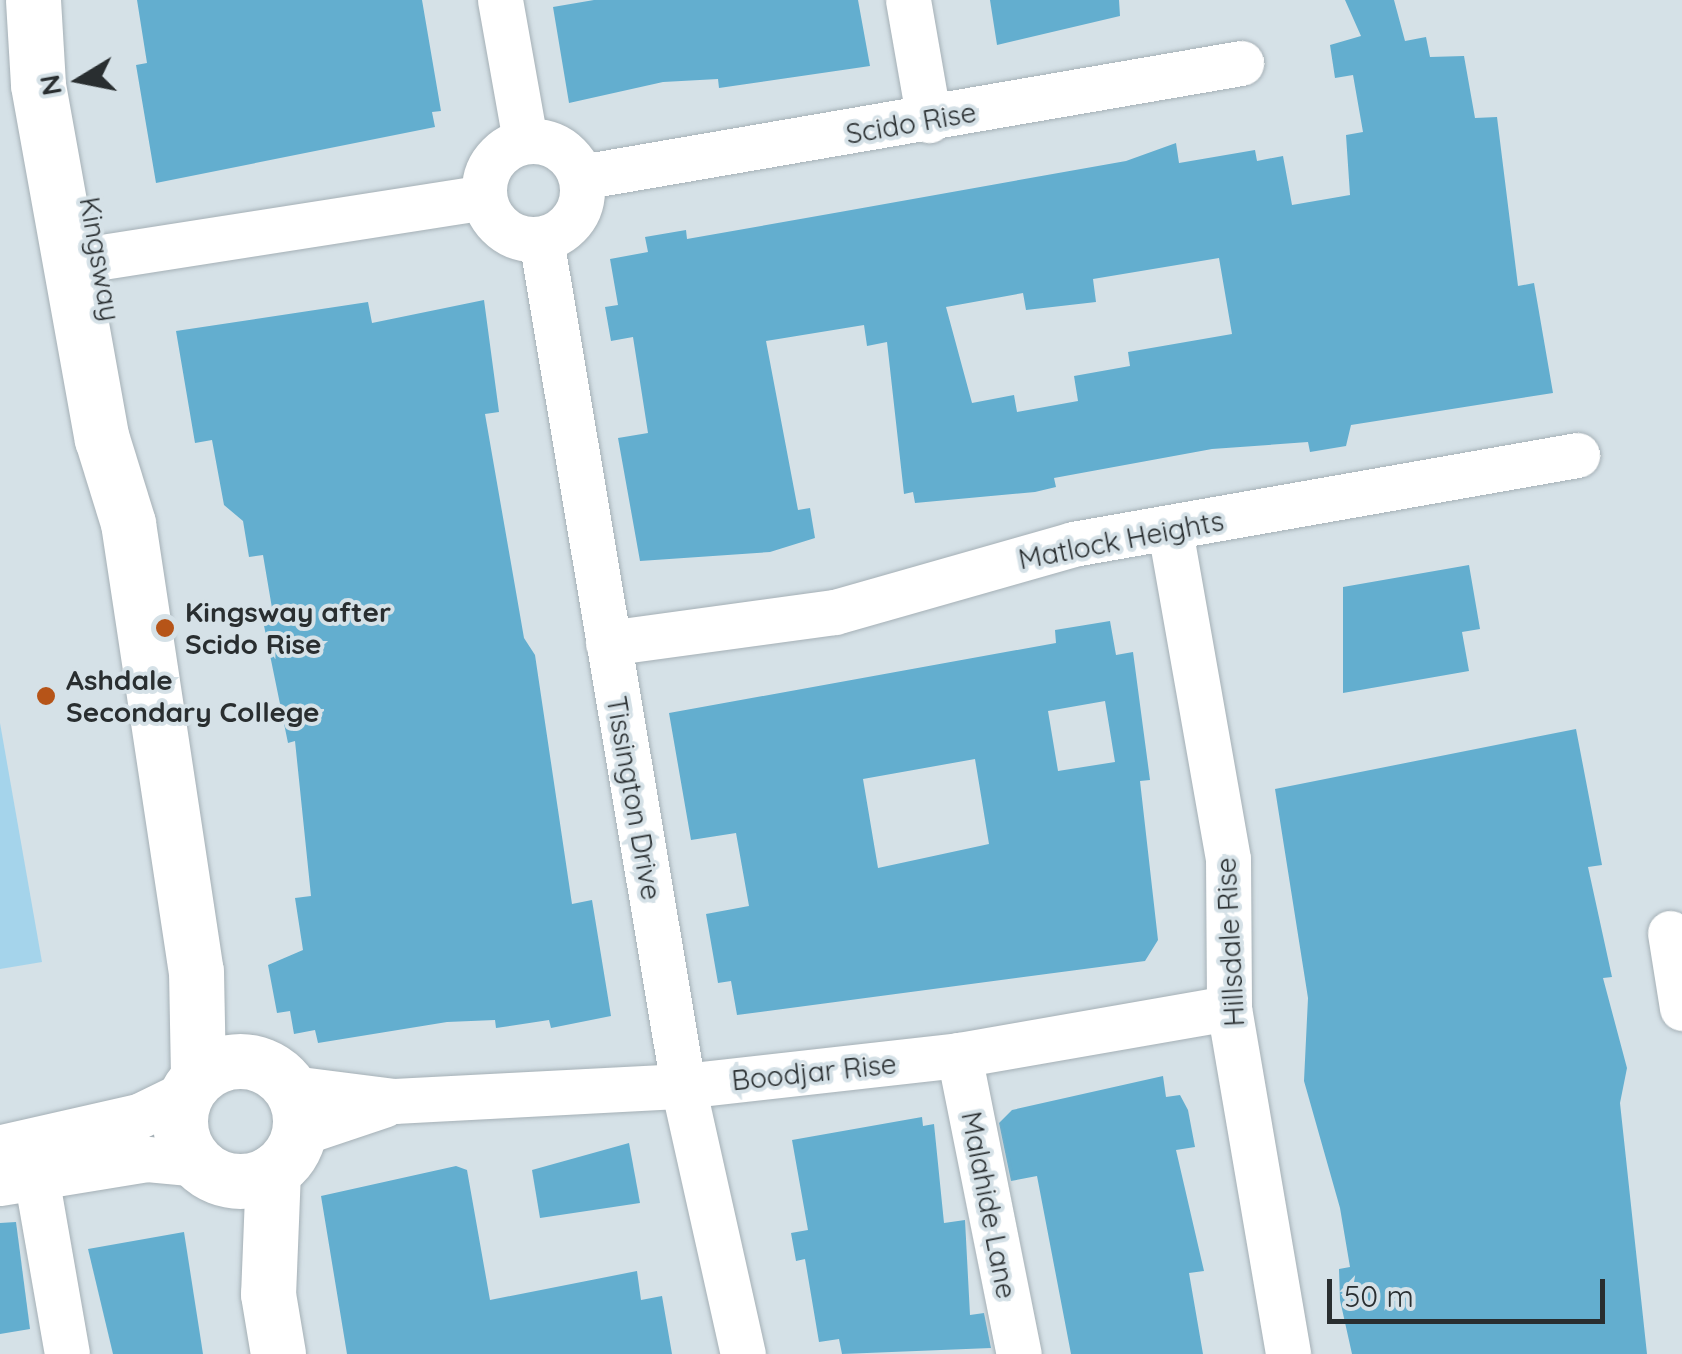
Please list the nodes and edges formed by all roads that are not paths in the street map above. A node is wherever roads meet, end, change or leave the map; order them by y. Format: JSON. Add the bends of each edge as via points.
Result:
{"nodes":[{"id":1,"x":36,"y":0,"type":"edge"},
{"id":2,"x":500,"y":0,"type":"edge"},
{"id":3,"x":908,"y":0,"type":"edge"},
{"id":4,"x":1240,"y":63,"type":"dead end"},
{"id":5,"x":929,"y":120,"type":"junction"},
{"id":6,"x":525,"y":140,"type":"junction"},
{"id":7,"x":581,"y":176,"type":"junction"},
{"id":8,"x":484,"y":197,"type":"junction"},
{"id":9,"x":541,"y":239,"type":"junction"},
{"id":10,"x":85,"y":260,"type":"junction"},
{"id":11,"x":1577,"y":455,"type":"dead end"},
{"id":12,"x":1170,"y":530,"type":"junction"},
{"id":13,"x":608,"y":643,"type":"junction"},
{"id":14,"x":1670,"y":932,"type":"dead end"},
{"id":15,"x":196,"y":971,"type":"junction"},
{"id":16,"x":1229,"y":1008,"type":"junction"},
{"id":17,"x":1682,"y":1008,"type":"edge"},
{"id":18,"x":959,"y":1055,"type":"junction"},
{"id":19,"x":192,"y":1085,"type":"junction"},
{"id":20,"x":683,"y":1086,"type":"junction"},
{"id":21,"x":280,"y":1114,"type":"junction"},
{"id":22,"x":17,"y":1162,"type":"edge"},
{"id":23,"x":206,"y":1170,"type":"junction"},
{"id":24,"x":268,"y":1294,"type":"junction"},
{"id":25,"x":67,"y":1354,"type":"edge"},
{"id":26,"x":278,"y":1354,"type":"edge"},
{"id":27,"x":743,"y":1354,"type":"edge"},
{"id":28,"x":1019,"y":1354,"type":"edge"},
{"id":29,"x":1288,"y":1354,"type":"edge"}],
"edges":[{"from":1,"to":10,"type":"main road","name":"Kingsway","via":[[38,84]]},
{"from":2,"to":6,"type":"street"},
{"from":3,"to":5,"type":"street"},
{"from":4,"to":5,"type":"street","name":"Scido Rise"},
{"from":5,"to":7,"type":"street","name":"Scido Rise"},
{"from":6,"to":7,"type":"street","via":[[560,148]]},
{"from":6,"to":8,"type":"street","via":[[492,160]]},
{"from":7,"to":9,"type":"street","via":[[578,210]]},
{"from":8,"to":9,"type":"street","via":[[511,234]]},
{"from":8,"to":10,"type":"street"},
{"from":9,"to":13,"type":"street","name":"Tissington Drive"},
{"from":10,"to":15,"type":"main road","name":"Kingsway"},
{"from":11,"to":12,"type":"street","name":"Matlock Heights"},
{"from":12,"to":13,"type":"street","name":"Matlock Heights","via":[[1073,544],[835,612]]},
{"from":12,"to":16,"type":"street","name":"Hillsdale Rise","via":[[1228,859]]},
{"from":13,"to":20,"type":"street","name":"Tissington Drive"},
{"from":14,"to":17,"type":"street"},
{"from":15,"to":19,"type":"main road","name":"Kingsway"},
{"from":15,"to":21,"type":"main road","name":"Kingsway"},
{"from":16,"to":18,"type":"street","name":"Boodjar Rise"},
{"from":16,"to":29,"type":"street","name":"Hillsdale Rise"},
{"from":18,"to":20,"type":"street","name":"Boodjar Rise"},
{"from":18,"to":28,"type":"street","name":"Malahide Lane"},
{"from":19,"to":21,"type":"main road","via":[[234,1060]]},
{"from":19,"to":22,"type":"street","via":[[139,1116]]},
{"from":19,"to":23,"type":"main road","name":"Kingsway","via":[[180,1131]]},
{"from":20,"to":21,"type":"street","name":"Boodjar Rise","via":[[394,1101]]},
{"from":20,"to":27,"type":"street","name":"Tissington Drive"},
{"from":21,"to":23,"type":"main road","via":[[234,1182]]},
{"from":21,"to":24,"type":"main road","name":"Kingsway"},
{"from":22,"to":23,"type":"street","via":[[147,1158]]},
{"from":22,"to":25,"type":"street"},
{"from":23,"to":24,"type":"main road","name":"Kingsway"},
{"from":24,"to":26,"type":"main road","name":"Kingsway"}]}
